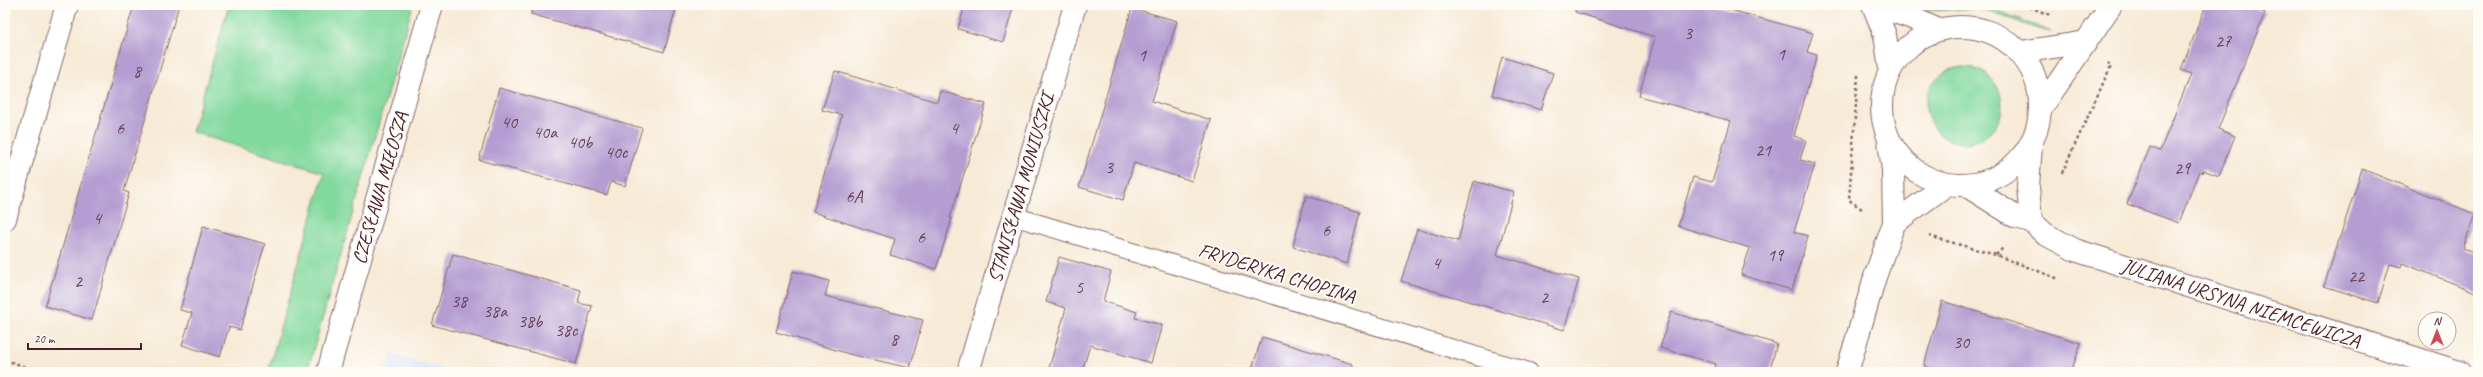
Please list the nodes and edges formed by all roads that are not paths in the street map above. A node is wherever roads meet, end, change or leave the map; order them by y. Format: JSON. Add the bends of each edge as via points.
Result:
{"nodes":[{"id":1,"x":67,"y":5,"type":"edge"},
{"id":2,"x":432,"y":5,"type":"edge"},
{"id":3,"x":1075,"y":5,"type":"edge"},
{"id":4,"x":1873,"y":5,"type":"edge"},
{"id":5,"x":2111,"y":5,"type":"edge"},
{"id":6,"x":1898,"y":9,"type":"edge"},
{"id":7,"x":1938,"y":30,"type":"junction"},
{"id":8,"x":2086,"y":42,"type":"junction"},
{"id":9,"x":2021,"y":52,"type":"junction"},
{"id":10,"x":1890,"y":69,"type":"junction"},
{"id":11,"x":2042,"y":107,"type":"junction"},
{"id":12,"x":1888,"y":138,"type":"junction"},
{"id":13,"x":2031,"y":145,"type":"junction"},
{"id":14,"x":1946,"y":185,"type":"junction"},
{"id":15,"x":1968,"y":186,"type":"junction"},
{"id":16,"x":1013,"y":216,"type":"junction"},
{"id":17,"x":5,"y":219,"type":"edge"},
{"id":18,"x":2031,"y":221,"type":"junction"},
{"id":19,"x":1894,"y":223,"type":"junction"},
{"id":20,"x":328,"y":372,"type":"edge"},
{"id":21,"x":968,"y":372,"type":"edge"},
{"id":22,"x":1529,"y":372,"type":"edge"},
{"id":23,"x":1847,"y":372,"type":"edge"},
{"id":24,"x":2458,"y":372,"type":"edge"}],
"edges":[{"from":1,"to":17,"type":"street"},
{"from":2,"to":20,"type":"street","name":"CZESŁAWA MIŁOSZA"},
{"from":3,"to":16,"type":"street","name":"STANISŁAWA MONIUSZKI"},
{"from":4,"to":6,"type":"street"},
{"from":4,"to":10,"type":"street","via":[[1885,35]]},
{"from":5,"to":8,"type":"street"},
{"from":6,"to":7,"type":"street"},
{"from":7,"to":9,"type":"street","via":[[1968,26],[1997,34]]},
{"from":7,"to":10,"type":"street","via":[[1910,45]]},
{"from":8,"to":9,"type":"street"},
{"from":8,"to":11,"type":"street"},
{"from":9,"to":11,"type":"street","via":[[2036,78]]},
{"from":10,"to":12,"type":"street","via":[[1881,103]]},
{"from":11,"to":13,"type":"street"},
{"from":12,"to":14,"type":"street","via":[[1911,168]]},
{"from":12,"to":19,"type":"street","via":[[1893,170]]},
{"from":13,"to":15,"type":"street","via":[[2004,173]]},
{"from":13,"to":18,"type":"street","via":[[2028,187]]},
{"from":14,"to":15,"type":"street"},
{"from":14,"to":19,"type":"street"},
{"from":15,"to":18,"type":"street","name":"JULIANA URSYNA NIEMCEWICZA","via":[[2016,218]]},
{"from":16,"to":21,"type":"street","name":"STANISŁAWA MONIUSZKI"},
{"from":16,"to":22,"type":"lane","name":"FRYDERYKA CHOPINA"},
{"from":18,"to":24,"type":"street","name":"JULIANA URSYNA NIEMCEWICZA","via":[[2044,234],[2075,250]]},
{"from":19,"to":23,"type":"street"}]}
